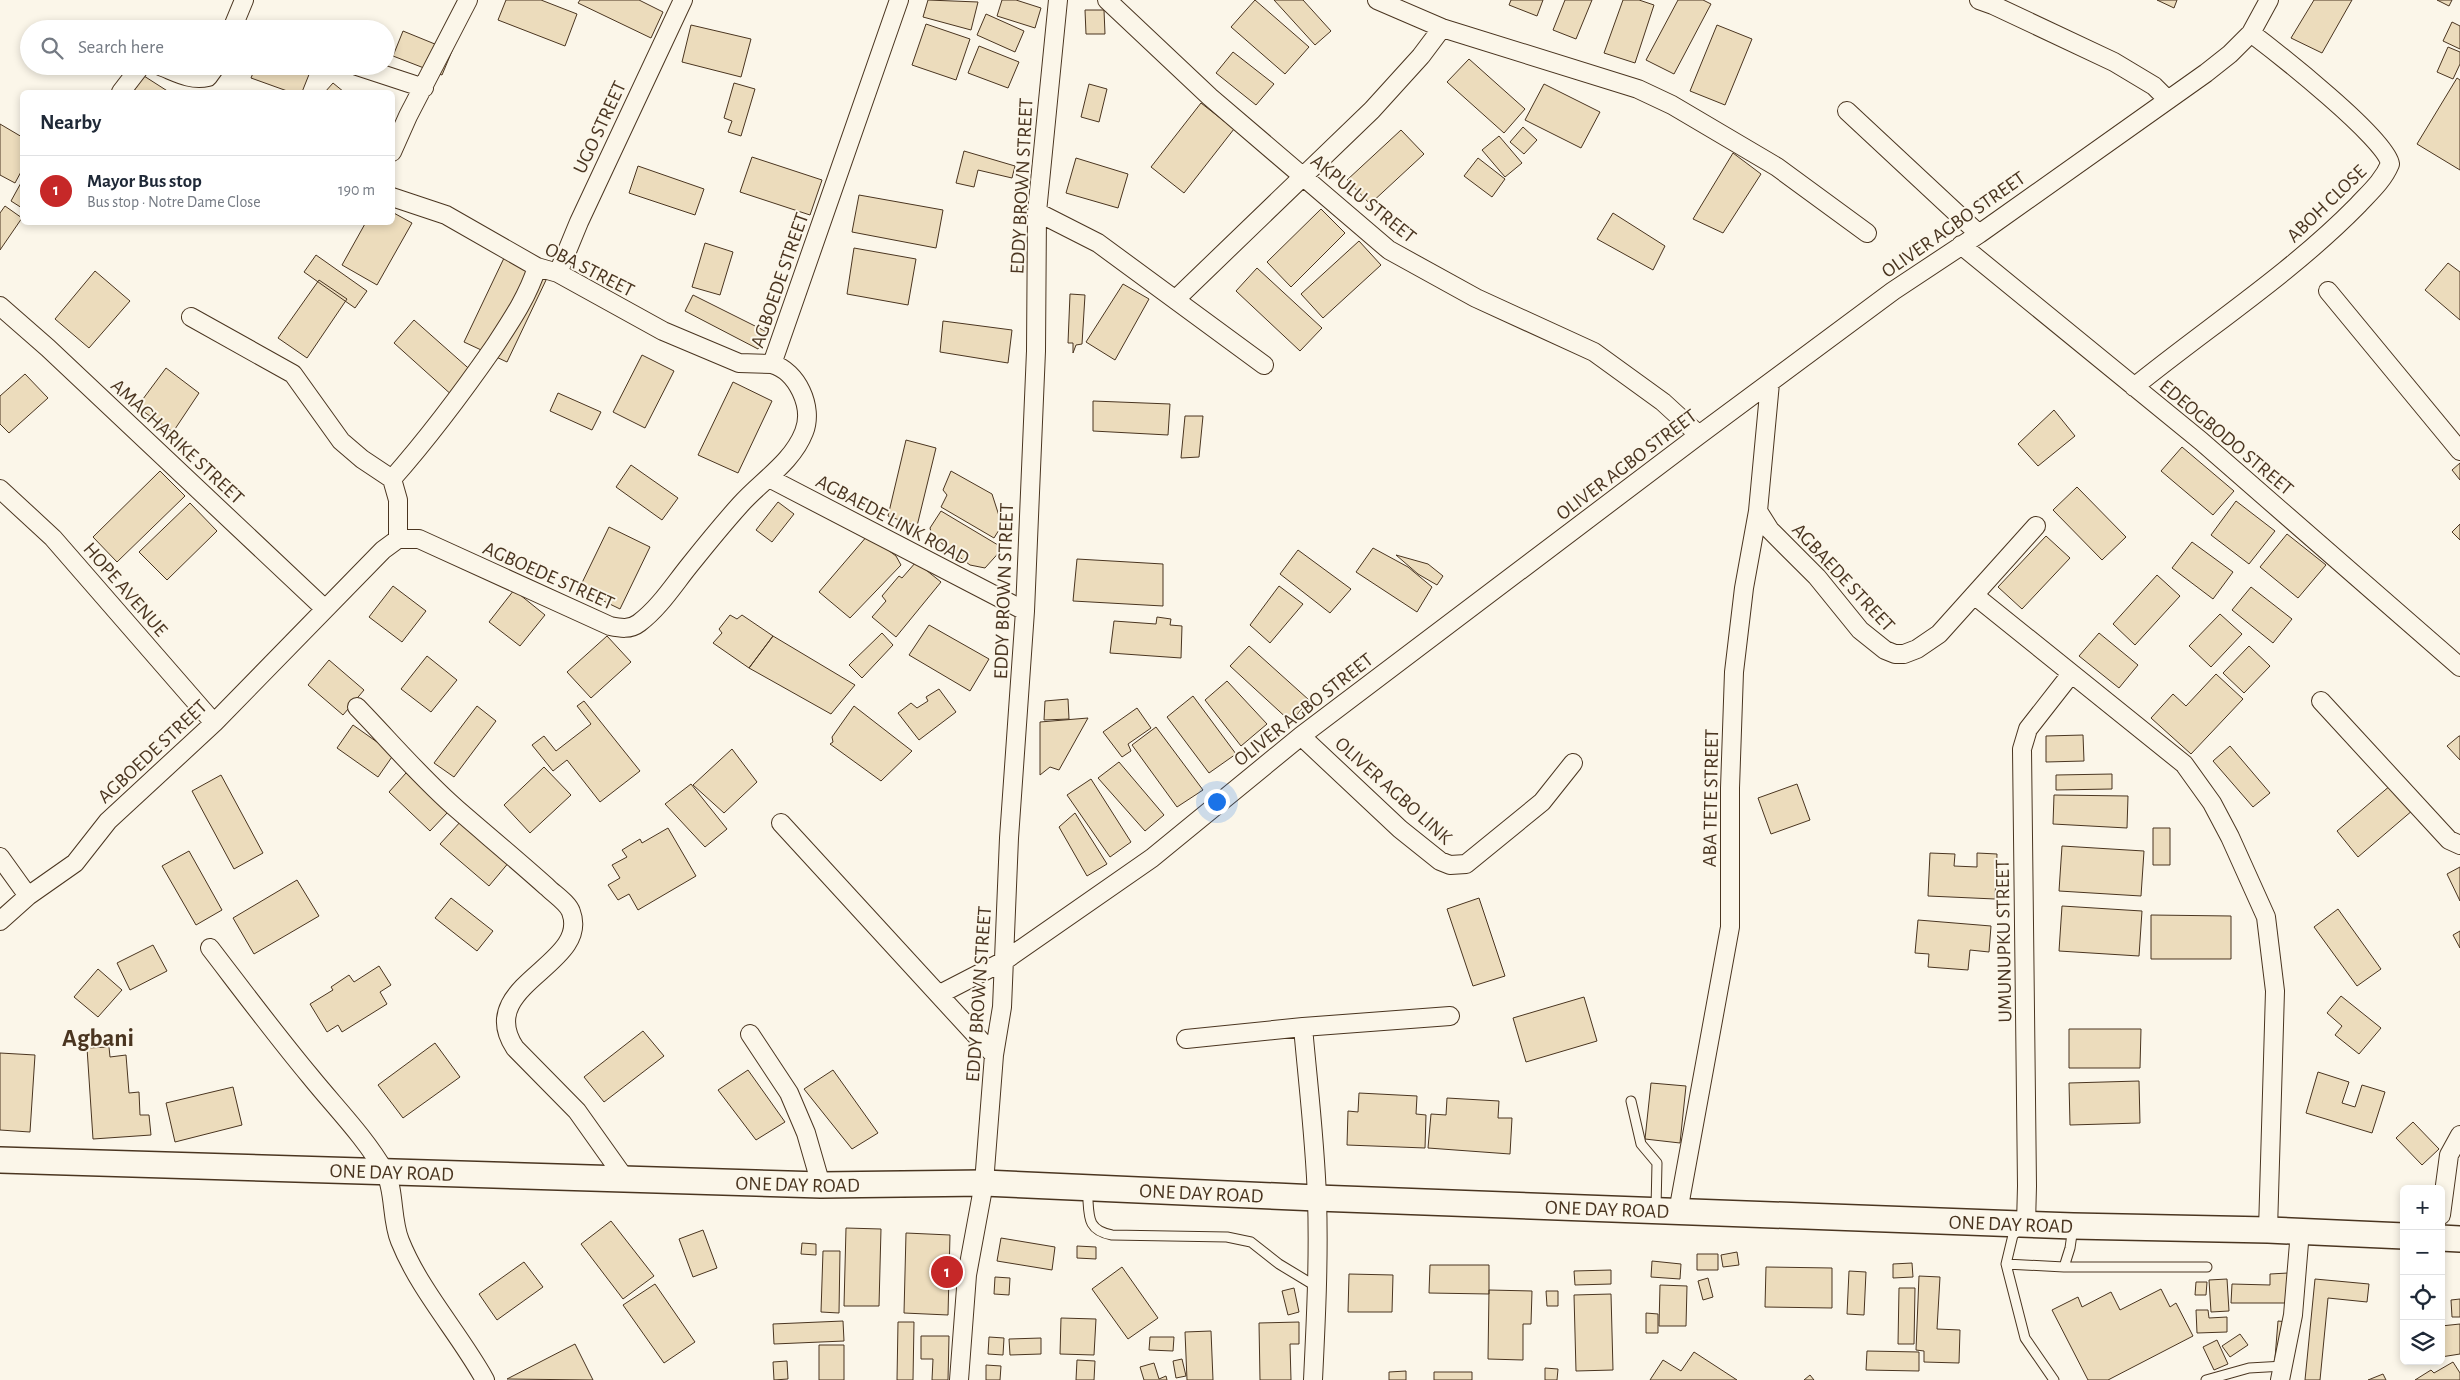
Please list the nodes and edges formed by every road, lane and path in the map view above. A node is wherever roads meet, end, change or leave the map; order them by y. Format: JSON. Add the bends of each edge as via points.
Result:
{"nodes":[{"id":1,"x":244,"y":0,"type":"edge"},
{"id":2,"x":468,"y":0,"type":"edge"},
{"id":3,"x":683,"y":0,"type":"edge"},
{"id":4,"x":899,"y":0,"type":"edge"},
{"id":5,"x":1058,"y":0,"type":"edge"},
{"id":6,"x":1107,"y":0,"type":"edge"},
{"id":7,"x":1377,"y":0,"type":"edge"},
{"id":8,"x":1979,"y":0,"type":"edge"},
{"id":9,"x":2269,"y":0,"type":"edge"},
{"id":10,"x":236,"y":20,"type":"edge"},
{"id":11,"x":1442,"y":28,"type":"junction"},
{"id":12,"x":2251,"y":33,"type":"junction"},
{"id":13,"x":134,"y":75,"type":"edge"},
{"id":14,"x":182,"y":75,"type":"edge"},
{"id":15,"x":209,"y":75,"type":"edge"},
{"id":16,"x":384,"y":75,"type":"edge"},
{"id":17,"x":424,"y":88,"type":"junction"},
{"id":18,"x":123,"y":90,"type":"edge"},
{"id":19,"x":2167,"y":99,"type":"junction"},
{"id":20,"x":1847,"y":111,"type":"dead end"},
{"id":21,"x":395,"y":146,"type":"edge"},
{"id":22,"x":1304,"y":176,"type":"junction"},
{"id":23,"x":395,"y":198,"type":"edge"},
{"id":24,"x":1037,"y":212,"type":"junction"},
{"id":25,"x":1867,"y":233,"type":"dead end"},
{"id":26,"x":1979,"y":234,"type":"junction"},
{"id":27,"x":1961,"y":245,"type":"junction"},
{"id":28,"x":537,"y":267,"type":"junction"},
{"id":29,"x":558,"y":273,"type":"junction"},
{"id":30,"x":2328,"y":291,"type":"dead end"},
{"id":31,"x":1176,"y":298,"type":"junction"},
{"id":32,"x":0,"y":306,"type":"edge"},
{"id":33,"x":191,"y":317,"type":"dead end"},
{"id":34,"x":772,"y":364,"type":"junction"},
{"id":35,"x":1264,"y":365,"type":"dead end"},
{"id":36,"x":1770,"y":383,"type":"junction"},
{"id":37,"x":2134,"y":387,"type":"junction"},
{"id":38,"x":1699,"y":435,"type":"junction"},
{"id":39,"x":2460,"y":451,"type":"edge"},
{"id":40,"x":770,"y":478,"type":"junction"},
{"id":41,"x":392,"y":479,"type":"junction"},
{"id":42,"x":0,"y":489,"type":"edge"},
{"id":43,"x":1758,"y":511,"type":"junction"},
{"id":44,"x":2036,"y":526,"type":"dead end"},
{"id":45,"x":398,"y":539,"type":"junction"},
{"id":46,"x":1974,"y":595,"type":"junction"},
{"id":47,"x":325,"y":609,"type":"junction"},
{"id":48,"x":1024,"y":611,"type":"junction"},
{"id":49,"x":2460,"y":667,"type":"edge"},
{"id":50,"x":2072,"y":674,"type":"junction"},
{"id":51,"x":2322,"y":701,"type":"dead end"},
{"id":52,"x":357,"y":707,"type":"dead end"},
{"id":53,"x":214,"y":723,"type":"junction"},
{"id":54,"x":1301,"y":736,"type":"junction"},
{"id":55,"x":1572,"y":763,"type":"dead end"},
{"id":56,"x":781,"y":823,"type":"dead end"},
{"id":57,"x":2460,"y":845,"type":"edge"},
{"id":58,"x":0,"y":858,"type":"edge"},
{"id":59,"x":28,"y":896,"type":"junction"},
{"id":60,"x":0,"y":921,"type":"edge"},
{"id":61,"x":210,"y":948,"type":"dead end"},
{"id":62,"x":1004,"y":961,"type":"junction"},
{"id":63,"x":940,"y":994,"type":"junction"},
{"id":64,"x":1450,"y":1016,"type":"dead end"},
{"id":65,"x":1302,"y":1027,"type":"junction"},
{"id":66,"x":750,"y":1034,"type":"dead end"},
{"id":67,"x":1186,"y":1039,"type":"dead end"},
{"id":68,"x":994,"y":1056,"type":"junction"},
{"id":69,"x":1631,"y":1101,"type":"dead end"},
{"id":70,"x":2460,"y":1135,"type":"edge"},
{"id":71,"x":0,"y":1160,"type":"edge"},
{"id":72,"x":386,"y":1173,"type":"junction"},
{"id":73,"x":626,"y":1180,"type":"junction"},
{"id":74,"x":984,"y":1183,"type":"junction"},
{"id":75,"x":821,"y":1185,"type":"junction"},
{"id":76,"x":2445,"y":1185,"type":"edge"},
{"id":77,"x":1087,"y":1188,"type":"junction"},
{"id":78,"x":1317,"y":1198,"type":"junction"},
{"id":79,"x":1667,"y":1211,"type":"junction"},
{"id":80,"x":2026,"y":1224,"type":"junction"},
{"id":81,"x":2073,"y":1226,"type":"junction"},
{"id":82,"x":2268,"y":1230,"type":"junction"},
{"id":83,"x":2300,"y":1231,"type":"junction"},
{"id":84,"x":2400,"y":1236,"type":"edge"},
{"id":85,"x":2445,"y":1238,"type":"edge"},
{"id":86,"x":2460,"y":1239,"type":"edge"},
{"id":87,"x":2006,"y":1264,"type":"junction"},
{"id":88,"x":2064,"y":1267,"type":"junction"},
{"id":89,"x":2208,"y":1267,"type":"dead end"},
{"id":90,"x":1317,"y":1288,"type":"junction"},
{"id":91,"x":2282,"y":1373,"type":"edge"},
{"id":92,"x":485,"y":1380,"type":"edge"},
{"id":93,"x":959,"y":1380,"type":"edge"},
{"id":94,"x":1314,"y":1380,"type":"edge"},
{"id":95,"x":2054,"y":1380,"type":"edge"},
{"id":96,"x":2206,"y":1380,"type":"edge"}],
"edges":[{"from":1,"to":10,"type":"street"},
{"from":2,"to":17,"type":"street"},
{"from":3,"to":29,"type":"street","name":"UGO STREET"},
{"from":4,"to":34,"type":"street","name":"AGBOEDE STREET"},
{"from":5,"to":24,"type":"street","name":"EDDY BROWN STREET"},
{"from":6,"to":22,"type":"street","name":"AKPULU STREET","via":[[1210,97]]},
{"from":7,"to":11,"type":"street"},
{"from":8,"to":19,"type":"street","via":[[2114,62],[2154,86]]},
{"from":9,"to":12,"type":"street","name":"OLIVER AGBO STREET"},
{"from":11,"to":22,"type":"street","via":[[1372,110]]},
{"from":11,"to":25,"type":"street","via":[[1638,89],[1672,105],[1777,167]]},
{"from":12,"to":19,"type":"street","name":"OLIVER AGBO STREET","via":[[2224,58]]},
{"from":12,"to":37,"type":"street","name":"ABOH CLOSE","via":[[2360,125],[2384,150],[2390,161],[2389,167],[2376,186],[2329,233]]},
{"from":13,"to":18,"type":"street"},
{"from":14,"to":15,"type":"street","via":[[199,79]]},
{"from":16,"to":17,"type":"street"},
{"from":17,"to":21,"type":"street"},
{"from":19,"to":26,"type":"street","name":"OLIVER AGBO STREET"},
{"from":20,"to":26,"type":"street"},
{"from":22,"to":31,"type":"street"},
{"from":22,"to":38,"type":"street","name":"AKPULU STREET","via":[[1389,250],[1476,298],[1594,352],[1663,402]]},
{"from":23,"to":28,"type":"street","name":"OBA STREET","via":[[446,214]]},
{"from":24,"to":31,"type":"street","via":[[1098,242]]},
{"from":24,"to":48,"type":"street","name":"EDDY BROWN STREET","via":[[1036,351]]},
{"from":26,"to":27,"type":"street","name":"OLIVER AGBO STREET"},
{"from":27,"to":36,"type":"street","name":"OLIVER AGBO STREET"},
{"from":27,"to":37,"type":"street","name":"EDEOGBODO STREET"},
{"from":28,"to":29,"type":"street","name":"OBA STREET"},
{"from":28,"to":41,"type":"street","via":[[517,312],[483,363],[440,424]]},
{"from":29,"to":34,"type":"street","name":"OBA STREET","via":[[663,331],[739,363]]},
{"from":30,"to":39,"type":"street"},
{"from":31,"to":35,"type":"street"},
{"from":32,"to":47,"type":"street","name":"AMACHARIKE STREET"},
{"from":33,"to":41,"type":"street","via":[[293,374],[341,441]]},
{"from":34,"to":40,"type":"street","name":"AGBOEDE STREET","via":[[781,368],[802,393],[807,420],[800,440]]},
{"from":36,"to":38,"type":"street","name":"OLIVER AGBO STREET"},
{"from":36,"to":43,"type":"street","name":"ABA TETE STREET"},
{"from":37,"to":49,"type":"street","name":"EDEOGBODO STREET","via":[[2201,441]]},
{"from":38,"to":54,"type":"street","name":"OLIVER AGBO STREET"},
{"from":40,"to":45,"type":"street","name":"AGBOEDE STREET","via":[[742,503],[659,604],[629,628],[600,624],[419,539]]},
{"from":40,"to":48,"type":"street","name":"AGBAEDE LINK ROAD"},
{"from":41,"to":45,"type":"street","via":[[398,500]]},
{"from":42,"to":53,"type":"street","name":"HOPE AVENUE","via":[[53,538]]},
{"from":43,"to":46,"type":"street","name":"AGBAEDE STREET","via":[[1770,530],[1817,577],[1860,630],[1890,652],[1904,654],[1939,634]]},
{"from":43,"to":79,"type":"street","name":"ABA TETE STREET","via":[[1734,672],[1730,927]]},
{"from":44,"to":46,"type":"street","name":"AGBAEDE STREET"},
{"from":45,"to":47,"type":"street","name":"AGBOEDE STREET"},
{"from":46,"to":50,"type":"street"},
{"from":47,"to":53,"type":"street","name":"AGBOEDE STREET"},
{"from":48,"to":62,"type":"street","name":"EDDY BROWN STREET"},
{"from":50,"to":80,"type":"street","name":"UMUNUPKU STREET","via":[[2028,729],[2022,749]]},
{"from":50,"to":82,"type":"street","via":[[2184,764],[2212,803],[2266,917],[2275,992]]},
{"from":51,"to":57,"type":"street","via":[[2449,840]]},
{"from":52,"to":73,"type":"street","via":[[457,809],[571,910],[574,926],[566,946],[518,993],[506,1012],[506,1028],[515,1048],[576,1111]]},
{"from":53,"to":59,"type":"street","name":"AGBOEDE STREET","via":[[108,821],[75,862]]},
{"from":54,"to":55,"type":"street","name":"OLIVER AGBO LINK","via":[[1400,829],[1440,861],[1450,865],[1466,864],[1542,802]]},
{"from":54,"to":62,"type":"street","name":"OLIVER AGBO STREET","via":[[1164,849]]},
{"from":56,"to":63,"type":"street"},
{"from":58,"to":59,"type":"street"},
{"from":59,"to":60,"type":"street","name":"AGBOEDE STREET"},
{"from":61,"to":72,"type":"street"},
{"from":62,"to":63,"type":"street","name":"OLIVER AGBO STREET"},
{"from":62,"to":68,"type":"street","name":"EDDY BROWN STREET","via":[[1002,1007]]},
{"from":63,"to":68,"type":"street"},
{"from":64,"to":65,"type":"street"},
{"from":65,"to":67,"type":"street"},
{"from":65,"to":78,"type":"street","via":[[1312,1108]]},
{"from":66,"to":75,"type":"street","via":[[789,1093],[806,1133]]},
{"from":68,"to":74,"type":"street","name":"EDDY BROWN STREET"},
{"from":69,"to":79,"type":"lane","via":[[1641,1144],[1657,1163]]},
{"from":70,"to":76,"type":"street","via":[[2449,1155]]},
{"from":71,"to":72,"type":"main road","name":"ONE DAY ROAD"},
{"from":72,"to":73,"type":"main road","name":"ONE DAY ROAD"},
{"from":72,"to":92,"type":"street","via":[[393,1223],[400,1242]]},
{"from":73,"to":75,"type":"main road","name":"ONE DAY ROAD"},
{"from":74,"to":75,"type":"main road","name":"ONE DAY ROAD"},
{"from":74,"to":77,"type":"main road","name":"ONE DAY ROAD"},
{"from":74,"to":93,"type":"street","name":"EDDY BROWN STREET","via":[[967,1275]]},
{"from":77,"to":78,"type":"main road","name":"ONE DAY ROAD"},
{"from":77,"to":90,"type":"lane","via":[[1092,1225],[1098,1233],[1227,1237],[1251,1242]]},
{"from":78,"to":79,"type":"main road","name":"ONE DAY ROAD"},
{"from":78,"to":90,"type":"street"},
{"from":79,"to":80,"type":"main road","name":"ONE DAY ROAD"},
{"from":80,"to":81,"type":"main road","name":"ONE DAY ROAD"},
{"from":80,"to":87,"type":"lane","via":[[2013,1235]]},
{"from":81,"to":82,"type":"main road","name":"ONE DAY ROAD"},
{"from":81,"to":88,"type":"lane"},
{"from":82,"to":83,"type":"main road","name":"ONE DAY ROAD"},
{"from":83,"to":84,"type":"main road","name":"ONE DAY ROAD"},
{"from":83,"to":91,"type":"street","via":[[2293,1315]]},
{"from":85,"to":86,"type":"main road"},
{"from":87,"to":88,"type":"lane"},
{"from":87,"to":95,"type":"lane","via":[[2025,1338]]},
{"from":88,"to":89,"type":"lane"},
{"from":90,"to":94,"type":"street"},
{"from":91,"to":96,"type":"lane","via":[[2249,1368]]}]}
